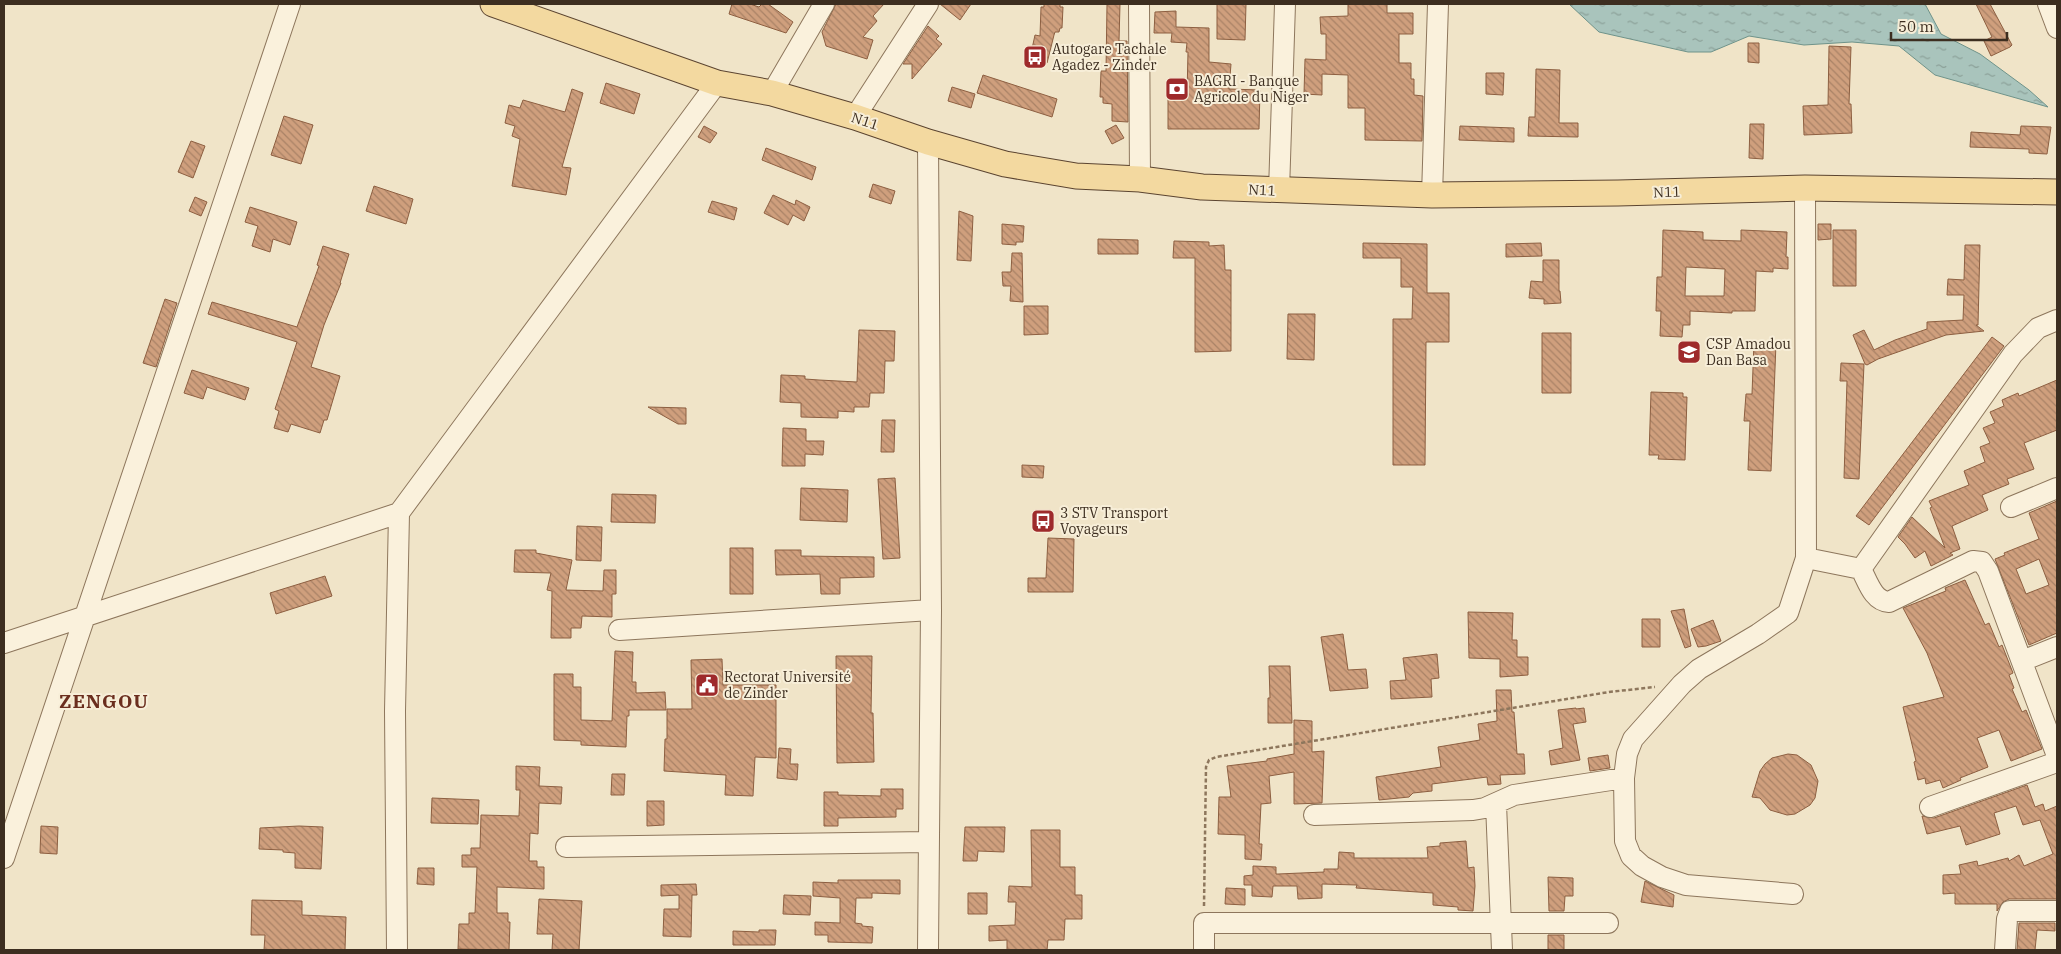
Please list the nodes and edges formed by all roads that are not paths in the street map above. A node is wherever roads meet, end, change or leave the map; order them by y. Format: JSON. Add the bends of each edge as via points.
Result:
{"nodes":[{"id":1,"x":290,"y":4,"type":"edge"},
{"id":2,"x":493,"y":4,"type":"edge"},
{"id":3,"x":824,"y":4,"type":"edge"},
{"id":4,"x":928,"y":4,"type":"edge"},
{"id":5,"x":1139,"y":4,"type":"edge"},
{"id":6,"x":1285,"y":4,"type":"edge"},
{"id":7,"x":1438,"y":4,"type":"edge"},
{"id":8,"x":2048,"y":4,"type":"edge"},
{"id":9,"x":2057,"y":28,"type":"edge"},
{"id":10,"x":717,"y":83,"type":"junction"},
{"id":11,"x":772,"y":93,"type":"junction"},
{"id":12,"x":855,"y":117,"type":"junction"},
{"id":13,"x":928,"y":142,"type":"junction"},
{"id":14,"x":1140,"y":179,"type":"junction"},
{"id":15,"x":1806,"y":188,"type":"junction"},
{"id":16,"x":1280,"y":191,"type":"junction"},
{"id":17,"x":2057,"y":192,"type":"edge"},
{"id":18,"x":1432,"y":195,"type":"junction"},
{"id":19,"x":2057,"y":320,"type":"edge"},
{"id":20,"x":2057,"y":488,"type":"edge"},
{"id":21,"x":2011,"y":507,"type":"dead end"},
{"id":22,"x":399,"y":513,"type":"junction"},
{"id":23,"x":1806,"y":558,"type":"junction"},
{"id":24,"x":1861,"y":569,"type":"junction"},
{"id":25,"x":930,"y":610,"type":"junction"},
{"id":26,"x":84,"y":618,"type":"junction"},
{"id":27,"x":619,"y":630,"type":"dead end"},
{"id":28,"x":4,"y":644,"type":"edge"},
{"id":29,"x":2057,"y":647,"type":"edge"},
{"id":30,"x":2022,"y":661,"type":"junction"},
{"id":31,"x":2057,"y":756,"type":"edge"},
{"id":32,"x":2057,"y":762,"type":"edge"},
{"id":33,"x":1624,"y":778,"type":"junction"},
{"id":34,"x":1496,"y":804,"type":"junction"},
{"id":35,"x":1930,"y":807,"type":"dead end"},
{"id":36,"x":1314,"y":815,"type":"dead end"},
{"id":37,"x":928,"y":842,"type":"junction"},
{"id":38,"x":566,"y":847,"type":"dead end"},
{"id":39,"x":4,"y":858,"type":"edge"},
{"id":40,"x":1793,"y":894,"type":"dead end"},
{"id":41,"x":2057,"y":911,"type":"edge"},
{"id":42,"x":1501,"y":922,"type":"junction"},
{"id":43,"x":1608,"y":923,"type":"dead end"},
{"id":44,"x":397,"y":950,"type":"edge"},
{"id":45,"x":928,"y":950,"type":"edge"},
{"id":46,"x":1204,"y":950,"type":"edge"},
{"id":47,"x":1502,"y":950,"type":"edge"},
{"id":48,"x":2005,"y":950,"type":"edge"}],
"edges":[{"from":1,"to":26,"type":"street"},
{"from":2,"to":10,"type":"main road","name":"N11"},
{"from":3,"to":11,"type":"street"},
{"from":4,"to":12,"type":"street"},
{"from":5,"to":14,"type":"street"},
{"from":6,"to":16,"type":"street"},
{"from":7,"to":18,"type":"street"},
{"from":8,"to":9,"type":"street"},
{"from":10,"to":11,"type":"main road","name":"N11"},
{"from":10,"to":22,"type":"street"},
{"from":11,"to":12,"type":"main road","name":"N11"},
{"from":12,"to":13,"type":"main road","name":"N11"},
{"from":13,"to":14,"type":"main road","name":"N11","via":[[1005,164],[1076,176]]},
{"from":13,"to":25,"type":"street"},
{"from":14,"to":16,"type":"main road","name":"N11","via":[[1202,187]]},
{"from":15,"to":17,"type":"main road","name":"N11"},
{"from":15,"to":18,"type":"main road","name":"N11"},
{"from":15,"to":23,"type":"street"},
{"from":16,"to":18,"type":"main road","name":"N11"},
{"from":19,"to":24,"type":"street","via":[[2038,328],[2013,354]]},
{"from":20,"to":21,"type":"street"},
{"from":22,"to":26,"type":"street"},
{"from":22,"to":44,"type":"street","via":[[395,711]]},
{"from":23,"to":24,"type":"street"},
{"from":23,"to":33,"type":"street","via":[[1788,613],[1699,669],[1682,684],[1633,739]]},
{"from":24,"to":30,"type":"street","via":[[1876,597],[1889,602],[1973,561],[1982,562]]},
{"from":25,"to":27,"type":"street"},
{"from":25,"to":37,"type":"street"},
{"from":26,"to":28,"type":"street"},
{"from":26,"to":39,"type":"street"},
{"from":29,"to":30,"type":"street"},
{"from":30,"to":31,"type":"street"},
{"from":32,"to":35,"type":"street"},
{"from":33,"to":34,"type":"street","via":[[1514,795]]},
{"from":33,"to":40,"type":"street","via":[[1625,841],[1631,856],[1642,866],[1686,885]]},
{"from":34,"to":36,"type":"street","via":[[1473,810]]},
{"from":34,"to":42,"type":"street"},
{"from":37,"to":38,"type":"street"},
{"from":37,"to":45,"type":"street"},
{"from":41,"to":48,"type":"street","via":[[2010,911]]},
{"from":42,"to":43,"type":"street"},
{"from":42,"to":46,"type":"street","via":[[1204,923]]},
{"from":42,"to":47,"type":"street"}]}
